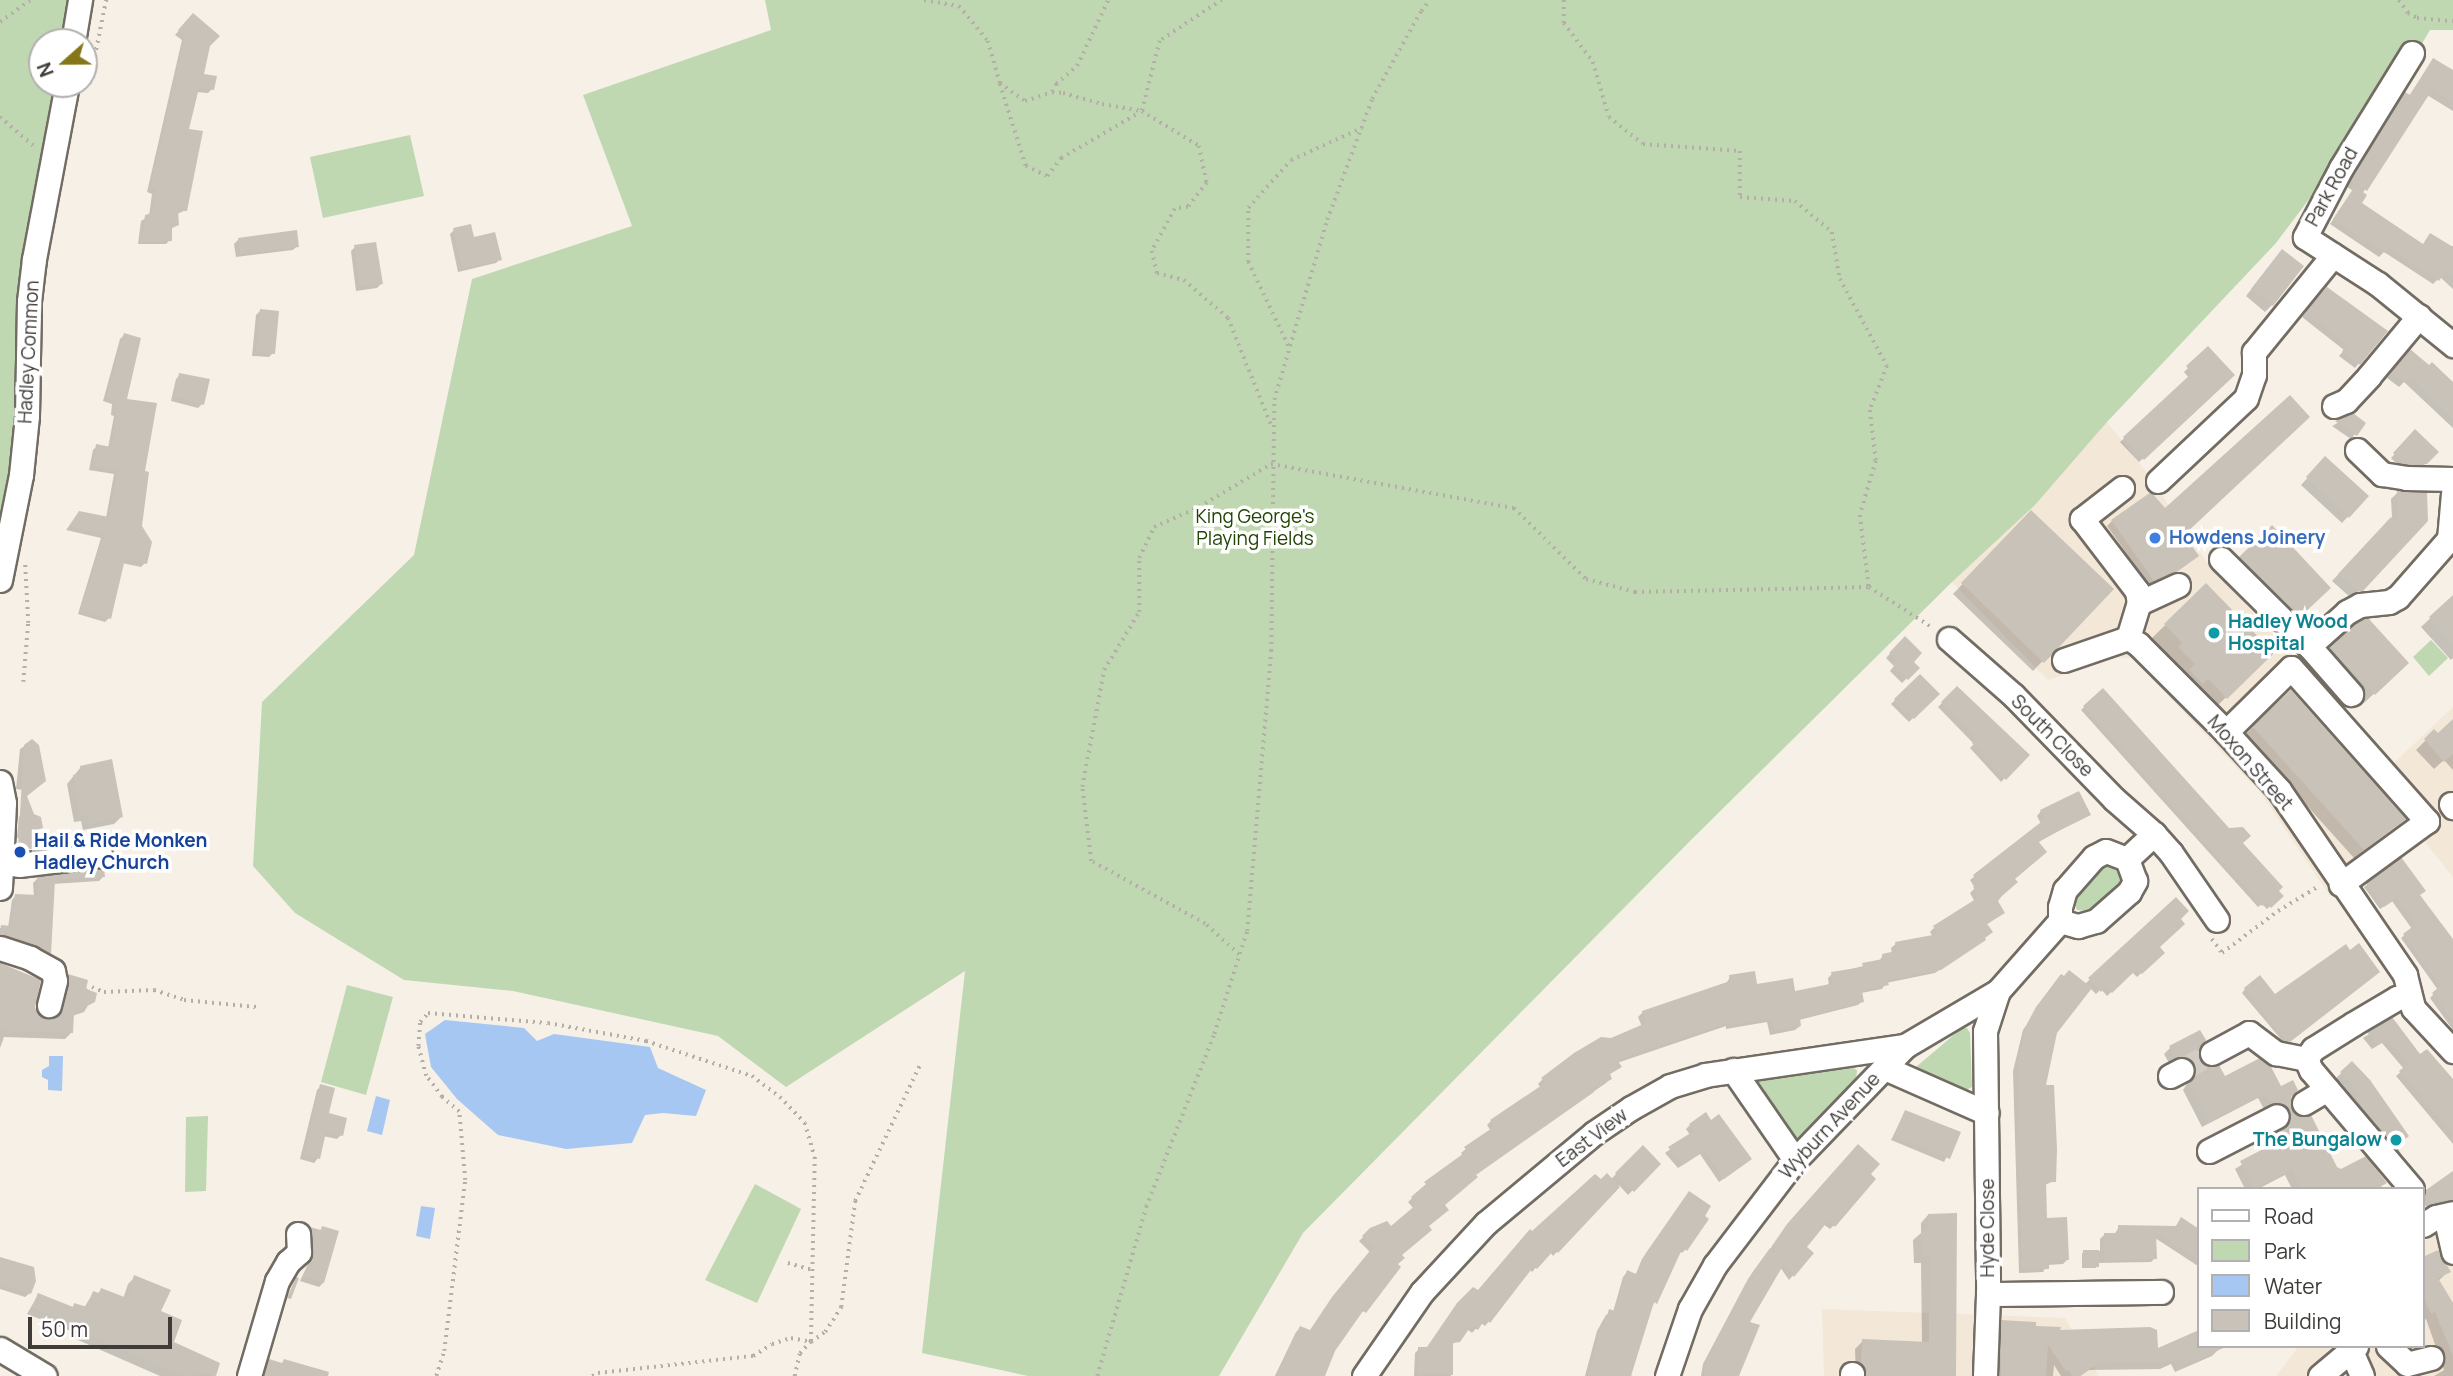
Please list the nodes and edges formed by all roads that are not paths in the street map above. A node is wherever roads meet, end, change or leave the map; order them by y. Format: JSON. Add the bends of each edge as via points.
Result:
{"nodes":[{"id":1,"x":80,"y":0,"type":"edge"},
{"id":2,"x":76,"y":28,"type":"edge"},
{"id":3,"x":2412,"y":53,"type":"dead end"},
{"id":4,"x":65,"y":98,"type":"edge"},
{"id":5,"x":2333,"y":255,"type":"junction"},
{"id":6,"x":2419,"y":316,"type":"junction"},
{"id":7,"x":2453,"y":345,"type":"edge"},
{"id":8,"x":2334,"y":405,"type":"dead end"},
{"id":9,"x":2357,"y":450,"type":"dead end"},
{"id":10,"x":2158,"y":481,"type":"dead end"},
{"id":11,"x":2122,"y":488,"type":"dead end"},
{"id":12,"x":2453,"y":493,"type":"edge"},
{"id":13,"x":2221,"y":559,"type":"dead end"},
{"id":14,"x":0,"y":580,"type":"edge"},
{"id":15,"x":2178,"y":585,"type":"dead end"},
{"id":16,"x":2139,"y":603,"type":"junction"},
{"id":17,"x":2128,"y":638,"type":"junction"},
{"id":18,"x":1949,"y":639,"type":"road end"},
{"id":19,"x":2309,"y":646,"type":"junction"},
{"id":20,"x":2064,"y":660,"type":"dead end"},
{"id":21,"x":2351,"y":694,"type":"dead end"},
{"id":22,"x":2226,"y":732,"type":"junction"},
{"id":23,"x":0,"y":782,"type":"edge"},
{"id":24,"x":2154,"y":834,"type":"junction"},
{"id":25,"x":100,"y":855,"type":"dead end"},
{"id":26,"x":2127,"y":859,"type":"junction"},
{"id":27,"x":3,"y":863,"type":"junction"},
{"id":28,"x":2341,"y":884,"type":"junction"},
{"id":29,"x":0,"y":888,"type":"edge"},
{"id":30,"x":2217,"y":920,"type":"dead end"},
{"id":31,"x":2060,"y":921,"type":"junction"},
{"id":32,"x":0,"y":948,"type":"edge"},
{"id":33,"x":1998,"y":991,"type":"junction"},
{"id":34,"x":2409,"y":996,"type":"junction"},
{"id":35,"x":49,"y":1005,"type":"dead end"},
{"id":36,"x":1905,"y":1046,"type":"junction"},
{"id":37,"x":2453,"y":1051,"type":"edge"},
{"id":38,"x":2212,"y":1053,"type":"tunnel mouth"},
{"id":39,"x":2306,"y":1059,"type":"junction"},
{"id":40,"x":1885,"y":1068,"type":"junction"},
{"id":41,"x":1733,"y":1070,"type":"junction"},
{"id":42,"x":2327,"y":1089,"type":"junction"},
{"id":43,"x":2304,"y":1103,"type":"dead end"},
{"id":44,"x":1987,"y":1113,"type":"junction"},
{"id":45,"x":2277,"y":1116,"type":"dead end"},
{"id":46,"x":2209,"y":1151,"type":"dead end"},
{"id":47,"x":1795,"y":1160,"type":"junction"},
{"id":48,"x":2410,"y":1187,"type":"edge"},
{"id":49,"x":2436,"y":1215,"type":"edge"},
{"id":50,"x":298,"y":1234,"type":"dead end"},
{"id":51,"x":2453,"y":1252,"type":"edge"},
{"id":52,"x":2161,"y":1292,"type":"dead end"},
{"id":53,"x":1988,"y":1294,"type":"junction"},
{"id":54,"x":2353,"y":1348,"type":"edge"},
{"id":55,"x":2390,"y":1348,"type":"edge"},
{"id":56,"x":0,"y":1349,"type":"edge"},
{"id":57,"x":2431,"y":1358,"type":"dead end"},
{"id":58,"x":45,"y":1376,"type":"edge"},
{"id":59,"x":249,"y":1376,"type":"edge"},
{"id":60,"x":1364,"y":1376,"type":"edge"},
{"id":61,"x":1667,"y":1376,"type":"edge"},
{"id":62,"x":1984,"y":1376,"type":"edge"},
{"id":63,"x":2320,"y":1376,"type":"edge"},
{"id":64,"x":2362,"y":1376,"type":"edge"}],
"edges":[{"from":1,"to":2,"type":"street"},
{"from":3,"to":5,"type":"street","name":"Park Road","via":[[2341,167],[2305,237]]},
{"from":4,"to":14,"type":"street","name":"Hadley Common","via":[[34,259],[27,416]]},
{"from":5,"to":6,"type":"street","name":"Park Road"},
{"from":5,"to":10,"type":"street","via":[[2254,352],[2254,376],[2246,398]]},
{"from":6,"to":7,"type":"street","name":"Park Road"},
{"from":6,"to":8,"type":"street","via":[[2346,401]]},
{"from":9,"to":12,"type":"street","via":[[2382,474]]},
{"from":11,"to":16,"type":"street","via":[[2082,519],[2137,591]]},
{"from":12,"to":19,"type":"street","via":[[2449,539],[2398,597],[2347,611]]},
{"from":13,"to":19,"type":"street"},
{"from":15,"to":16,"type":"street"},
{"from":16,"to":17,"type":"street"},
{"from":17,"to":20,"type":"street"},
{"from":17,"to":22,"type":"street","name":"Moxon Street"},
{"from":18,"to":24,"type":"street","name":"South Close","via":[[2013,695]]},
{"from":19,"to":21,"type":"street"},
{"from":22,"to":28,"type":"street","name":"Moxon Street","via":[[2278,790]]},
{"from":22,"to":28,"type":"street","via":[[2291,668],[2427,821]]},
{"from":23,"to":27,"type":"street"},
{"from":24,"to":26,"type":"street"},
{"from":24,"to":30,"type":"street","name":"South Close"},
{"from":25,"to":27,"type":"street"},
{"from":26,"to":31,"type":"street","via":[[2106,851],[2094,857],[2065,890]]},
{"from":26,"to":31,"type":"street","via":[[2135,881],[2129,892],[2096,922],[2078,926]]},
{"from":27,"to":29,"type":"street"},
{"from":28,"to":34,"type":"street","name":"Moxon Street","via":[[2405,975]]},
{"from":31,"to":33,"type":"street"},
{"from":32,"to":35,"type":"street","via":[[30,957],[53,971]]},
{"from":33,"to":36,"type":"street","name":"Wyburn Avenue"},
{"from":33,"to":44,"type":"street","name":"Hyde Close","via":[[1985,1031]]},
{"from":34,"to":37,"type":"street","name":"Moxon Street","via":[[2413,1008]]},
{"from":34,"to":39,"type":"street","via":[[2353,1024],[2313,1049]]},
{"from":36,"to":40,"type":"street","name":"Wyburn Avenue"},
{"from":36,"to":41,"type":"street","name":"East View"},
{"from":38,"to":39,"type":"street","via":[[2249,1033],[2276,1053]]},
{"from":39,"to":42,"type":"street"},
{"from":40,"to":44,"type":"street"},
{"from":40,"to":47,"type":"street","name":"Wyburn Avenue"},
{"from":41,"to":47,"type":"street"},
{"from":41,"to":60,"type":"street","name":"East View","via":[[1670,1086],[1594,1133],[1486,1223],[1422,1292]]},
{"from":42,"to":43,"type":"street"},
{"from":42,"to":48,"type":"street"},
{"from":44,"to":53,"type":"street","name":"Hyde Close"},
{"from":45,"to":46,"type":"street"},
{"from":47,"to":61,"type":"street","name":"Wyburn Avenue","via":[[1715,1265],[1690,1309]]},
{"from":49,"to":51,"type":"street"},
{"from":50,"to":59,"type":"street","via":[[299,1252],[277,1281]]},
{"from":52,"to":53,"type":"street","name":"Hyde Close"},
{"from":53,"to":62,"type":"street"},
{"from":54,"to":63,"type":"street"},
{"from":54,"to":64,"type":"street"},
{"from":55,"to":57,"type":"street","via":[[2407,1364]]},
{"from":56,"to":58,"type":"street"}]}
